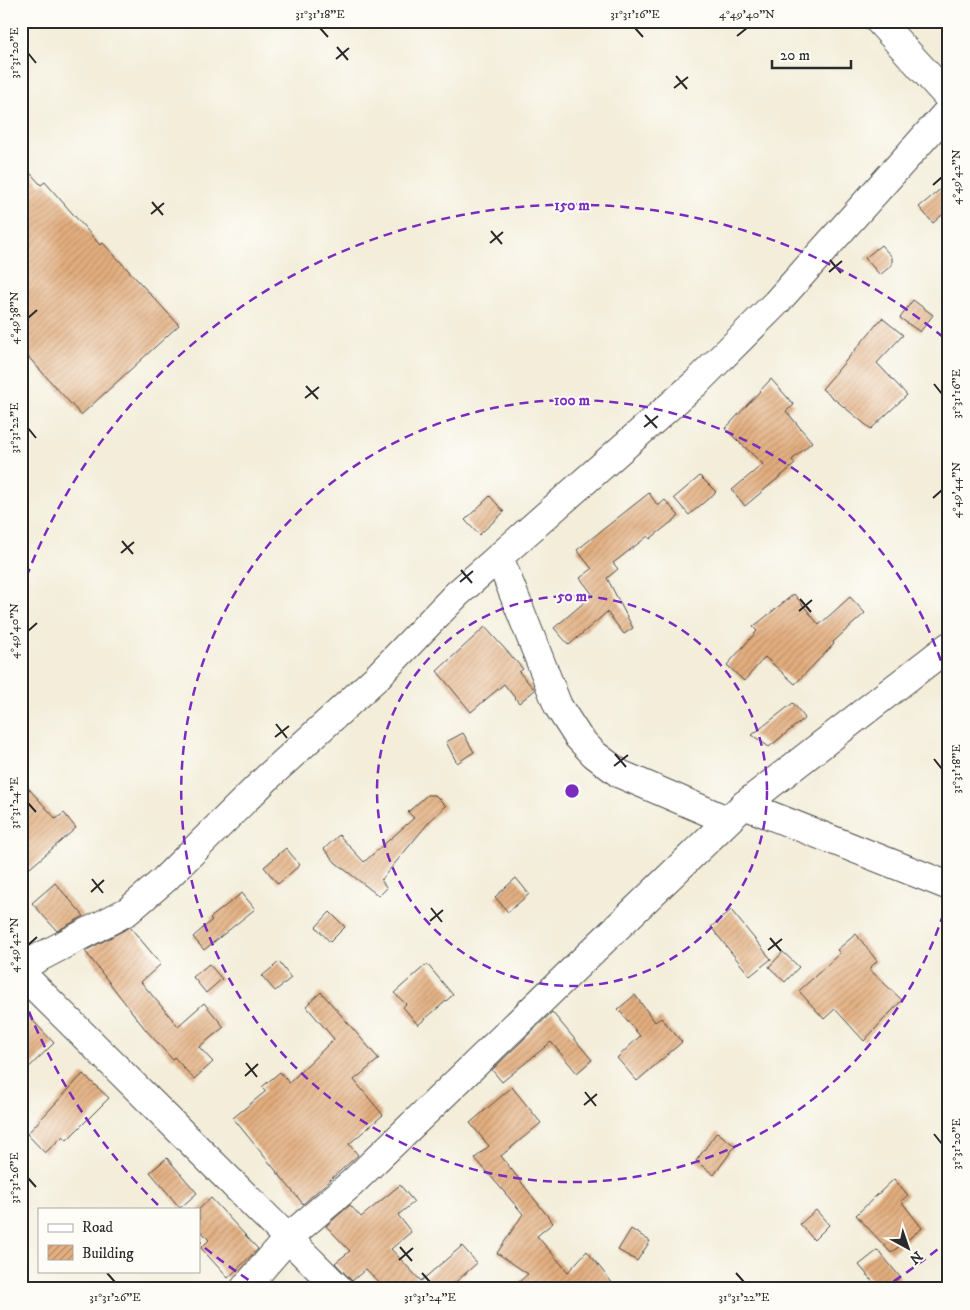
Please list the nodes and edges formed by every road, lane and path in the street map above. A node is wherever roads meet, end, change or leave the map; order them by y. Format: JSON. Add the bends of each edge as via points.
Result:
{"nodes":[{"id":1,"x":879,"y":21,"type":"edge"},
{"id":2,"x":949,"y":98,"type":"edge"},
{"id":3,"x":949,"y":110,"type":"edge"},
{"id":4,"x":499,"y":557,"type":"junction"},
{"id":5,"x":949,"y":646,"type":"edge"},
{"id":6,"x":736,"y":812,"type":"junction"},
{"id":7,"x":949,"y":886,"type":"edge"},
{"id":8,"x":21,"y":967,"type":"edge"},
{"id":9,"x":21,"y":973,"type":"edge"},
{"id":10,"x":289,"y":1237,"type":"junction"},
{"id":11,"x":244,"y":1289,"type":"edge"},
{"id":12,"x":339,"y":1289,"type":"edge"}],
"edges":[{"from":1,"to":2,"type":"street"},
{"from":3,"to":4,"type":"street","via":[[770,309],[696,383]]},
{"from":4,"to":6,"type":"street","via":[[558,706],[578,737],[620,774]]},
{"from":4,"to":8,"type":"street","via":[[457,594],[376,678],[128,911]]},
{"from":5,"to":6,"type":"street"},
{"from":6,"to":7,"type":"street","via":[[810,833]]},
{"from":6,"to":10,"type":"street","via":[[352,1183]]},
{"from":9,"to":10,"type":"street"},
{"from":10,"to":11,"type":"street"},
{"from":10,"to":12,"type":"street"}]}
